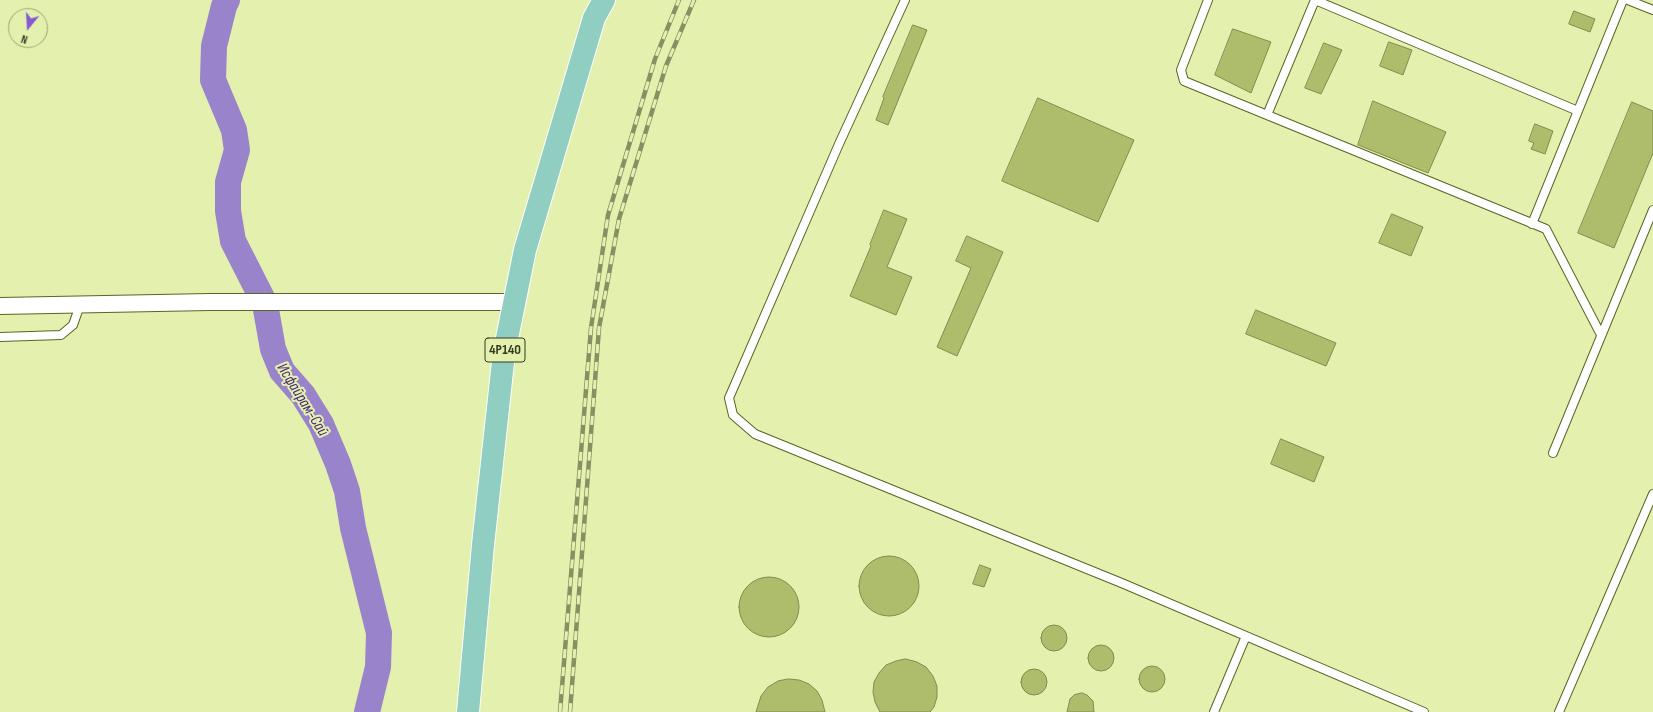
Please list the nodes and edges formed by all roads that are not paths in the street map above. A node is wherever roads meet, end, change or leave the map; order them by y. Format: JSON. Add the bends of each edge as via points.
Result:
{"nodes":[{"id":1,"x":604,"y":0,"type":"edge"},
{"id":2,"x":905,"y":0,"type":"edge"},
{"id":3,"x":1208,"y":0,"type":"edge"},
{"id":4,"x":1315,"y":0,"type":"edge"},
{"id":5,"x":1623,"y":0,"type":"edge"},
{"id":6,"x":1628,"y":0,"type":"edge"},
{"id":7,"x":1653,"y":10,"type":"edge"},
{"id":8,"x":1578,"y":111,"type":"junction"},
{"id":9,"x":1267,"y":115,"type":"junction"},
{"id":10,"x":1653,"y":210,"type":"edge"},
{"id":11,"x":1532,"y":224,"type":"junction"},
{"id":12,"x":514,"y":302,"type":"junction"},
{"id":13,"x":80,"y":305,"type":"junction"},
{"id":14,"x":0,"y":306,"type":"edge"},
{"id":15,"x":1601,"y":335,"type":"junction"},
{"id":16,"x":0,"y":337,"type":"edge"},
{"id":17,"x":1553,"y":453,"type":"dead end"},
{"id":18,"x":1653,"y":494,"type":"edge"},
{"id":19,"x":1246,"y":636,"type":"junction"},
{"id":20,"x":468,"y":712,"type":"edge"},
{"id":21,"x":1214,"y":712,"type":"edge"},
{"id":22,"x":1424,"y":712,"type":"edge"},
{"id":23,"x":1559,"y":712,"type":"edge"}],
"edges":[{"from":1,"to":12,"type":"main road","number":"4P140","via":[[594,18],[525,250]]},
{"from":2,"to":19,"type":"lane","via":[[839,144],[729,398],[732,415],[755,434]]},
{"from":3,"to":9,"type":"lane","via":[[1181,70],[1184,81]]},
{"from":4,"to":8,"type":"lane"},
{"from":4,"to":9,"type":"lane"},
{"from":5,"to":8,"type":"lane"},
{"from":6,"to":7,"type":"lane"},
{"from":8,"to":11,"type":"lane"},
{"from":9,"to":11,"type":"lane"},
{"from":10,"to":15,"type":"lane"},
{"from":11,"to":15,"type":"lane","via":[[1546,230]]},
{"from":12,"to":13,"type":"street","via":[[210,302]]},
{"from":12,"to":20,"type":"main road","number":"4P140","via":[[503,361]]},
{"from":13,"to":14,"type":"street"},
{"from":13,"to":16,"type":"lane","via":[[73,325],[61,335]]},
{"from":15,"to":17,"type":"lane"},
{"from":18,"to":23,"type":"lane"},
{"from":19,"to":21,"type":"lane"},
{"from":19,"to":22,"type":"lane"}]}
